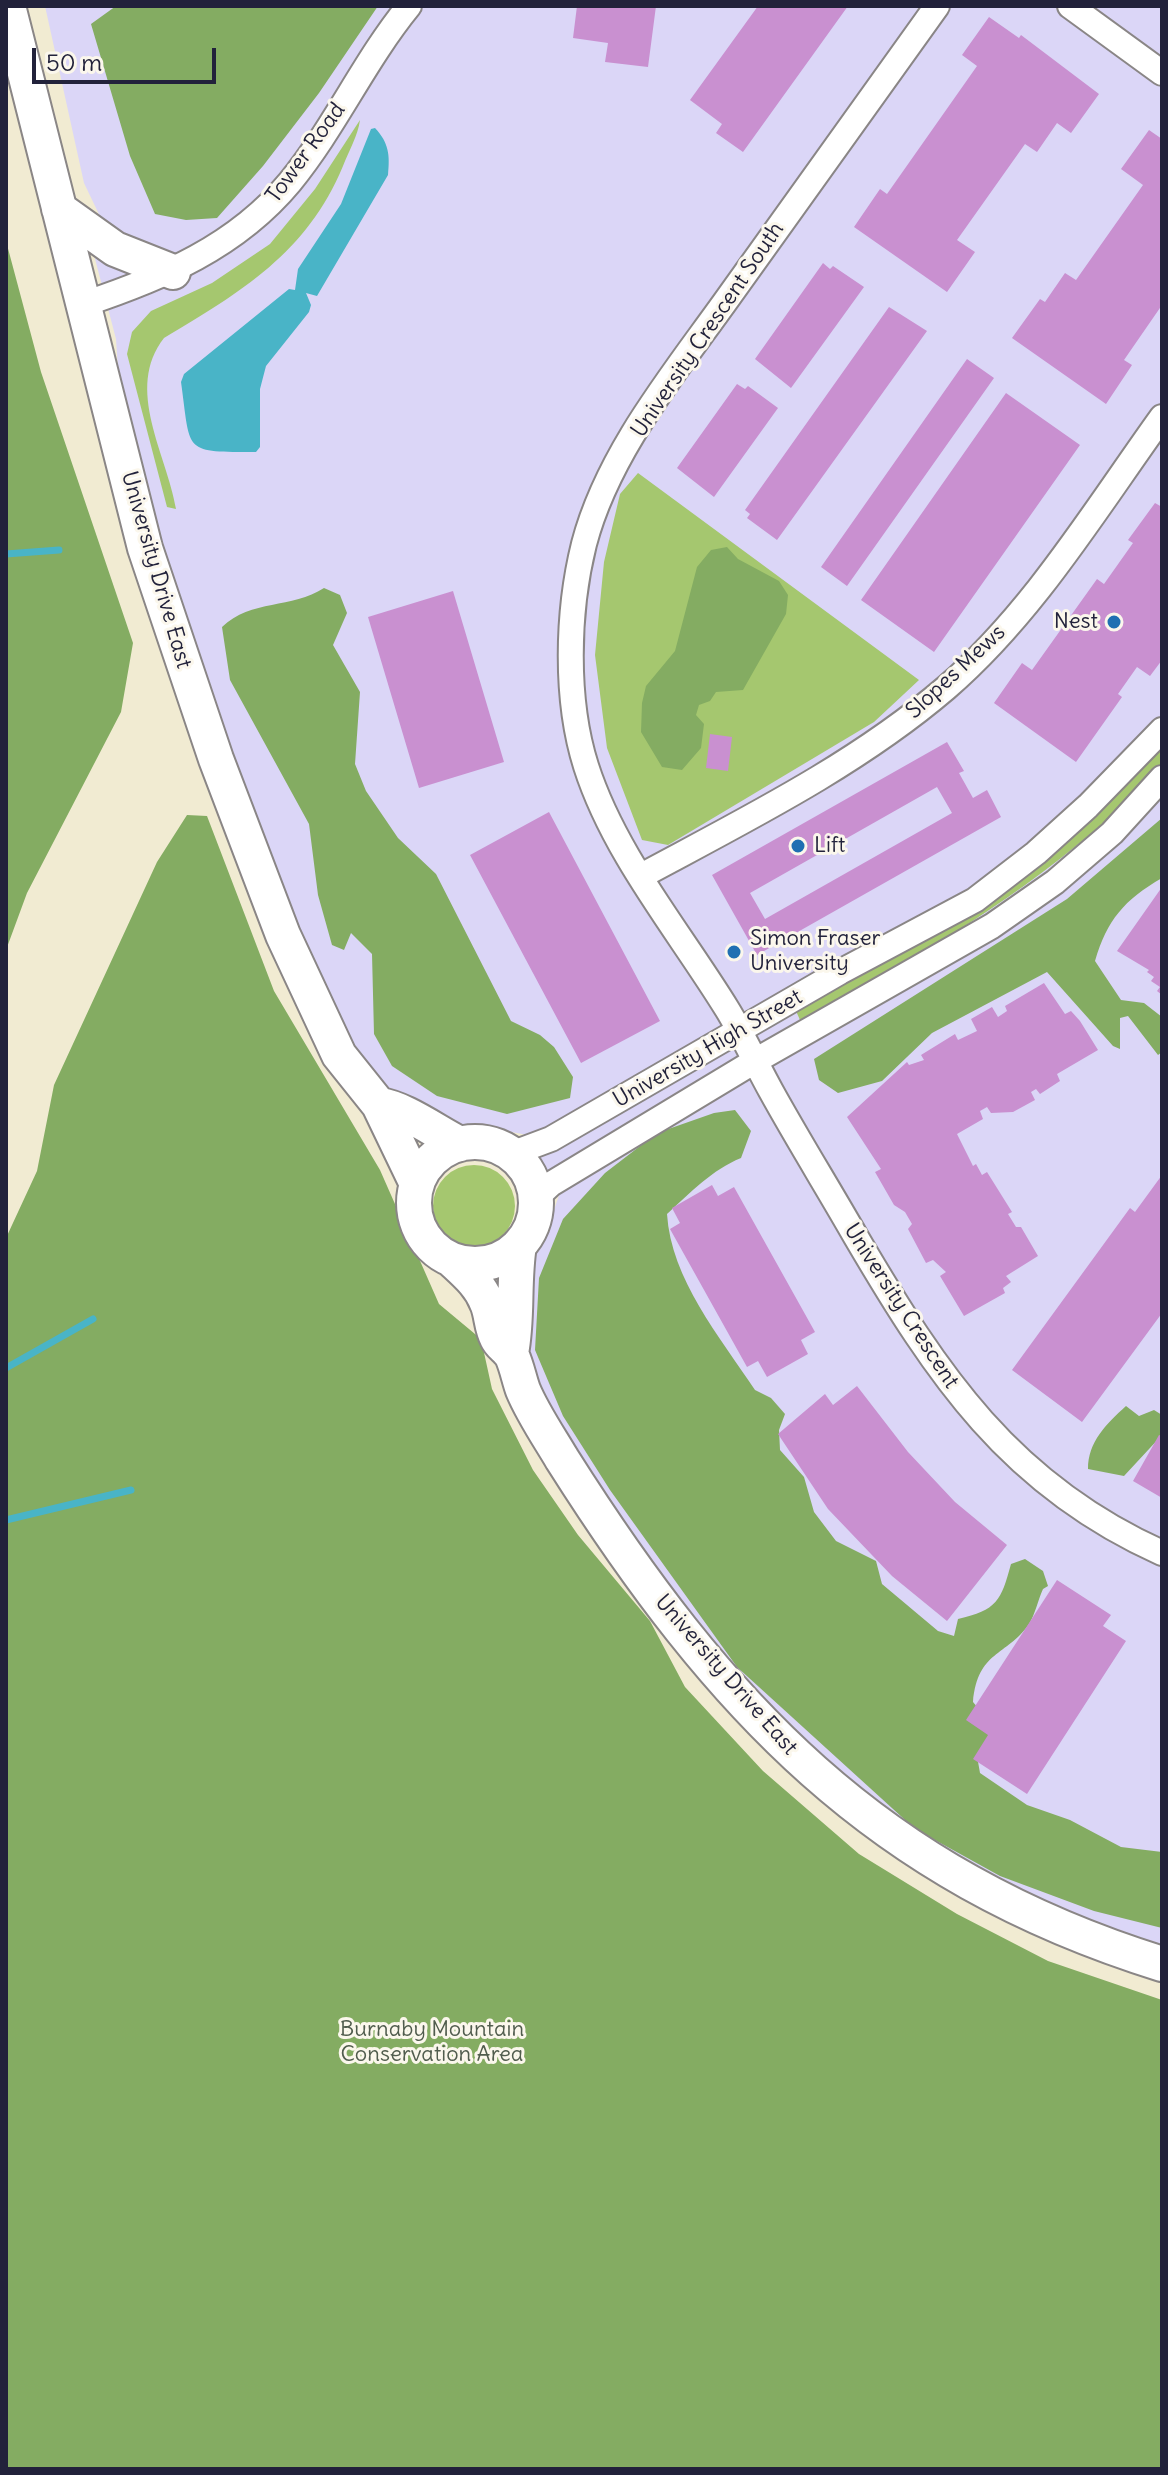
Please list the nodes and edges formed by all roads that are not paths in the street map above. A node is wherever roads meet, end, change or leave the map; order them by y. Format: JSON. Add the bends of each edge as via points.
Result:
{"nodes":[{"id":1,"x":8,"y":6,"type":"edge"},
{"id":2,"x":409,"y":6,"type":"edge"},
{"id":3,"x":937,"y":6,"type":"edge"},
{"id":4,"x":1070,"y":6,"type":"edge"},
{"id":5,"x":1162,"y":73,"type":"edge"},
{"id":6,"x":59,"y":209,"type":"junction"},
{"id":7,"x":173,"y":272,"type":"junction"},
{"id":8,"x":84,"y":304,"type":"junction"},
{"id":9,"x":1162,"y":417,"type":"edge"},
{"id":10,"x":1162,"y":730,"type":"edge"},
{"id":11,"x":1162,"y":778,"type":"edge"},
{"id":12,"x":641,"y":876,"type":"junction"},
{"id":13,"x":740,"y":1032,"type":"junction"},
{"id":14,"x":755,"y":1061,"type":"junction"},
{"id":15,"x":379,"y":1105,"type":"junction"},
{"id":16,"x":460,"y":1144,"type":"junction"},
{"id":17,"x":511,"y":1154,"type":"junction"},
{"id":18,"x":417,"y":1184,"type":"junction"},
{"id":19,"x":536,"y":1198,"type":"junction"},
{"id":20,"x":519,"y":1245,"type":"junction"},
{"id":21,"x":453,"y":1261,"type":"junction"},
{"id":22,"x":511,"y":1353,"type":"junction"},
{"id":23,"x":1162,"y":1553,"type":"edge"},
{"id":24,"x":1162,"y":1964,"type":"edge"}],
"edges":[{"from":1,"to":6,"type":"street","name":"University Drive East"},
{"from":2,"to":7,"type":"street","name":"Tower Road","via":[[290,182],[260,215]]},
{"from":3,"to":12,"type":"street","name":"University Crescent South","via":[[658,395],[613,473],[584,544],[572,630],[571,709],[603,810]]},
{"from":4,"to":5,"type":"street"},
{"from":6,"to":7,"type":"street","via":[[115,249]]},
{"from":6,"to":8,"type":"street","name":"University Drive East"},
{"from":7,"to":8,"type":"street","name":"Tower Road"},
{"from":8,"to":15,"type":"street","name":"University Drive East","via":[[145,548],[247,846],[321,1021],[339,1055]]},
{"from":9,"to":12,"type":"street","name":"Slopes Mews","via":[[1029,601],[948,686],[896,727],[801,787]]},
{"from":10,"to":13,"type":"street","name":"University High Street","via":[[1088,806],[975,900]]},
{"from":11,"to":14,"type":"street","name":"University High Street","via":[[1112,833],[992,926]]},
{"from":12,"to":13,"type":"street","name":"University Crescent South"},
{"from":13,"to":14,"type":"street","name":"University Crescent"},
{"from":13,"to":17,"type":"street","name":"University High Street","via":[[551,1139]]},
{"from":14,"to":19,"type":"street","name":"University High Street"},
{"from":14,"to":23,"type":"street","name":"University Crescent","via":[[905,1321],[952,1389],[1040,1478],[1086,1511]]},
{"from":15,"to":16,"type":"street","name":"University Drive East","via":[[396,1107]]},
{"from":15,"to":18,"type":"street","name":"University Drive East"},
{"from":16,"to":17,"type":"street","via":[[477,1142]]},
{"from":16,"to":18,"type":"street","via":[[441,1152]]},
{"from":17,"to":19,"type":"street","via":[[523,1166]]},
{"from":18,"to":21,"type":"street","via":[[416,1223],[431,1246]]},
{"from":19,"to":20,"type":"street","via":[[529,1231]]},
{"from":20,"to":21,"type":"street","via":[[488,1263]]},
{"from":20,"to":22,"type":"street","name":"University Drive East"},
{"from":21,"to":22,"type":"street","name":"University Drive East","via":[[475,1281],[488,1303],[497,1339]]},
{"from":22,"to":24,"type":"street","name":"University Drive East","via":[[540,1422],[644,1577],[735,1693],[798,1759],[864,1816],[959,1879],[1080,1936]]}]}
